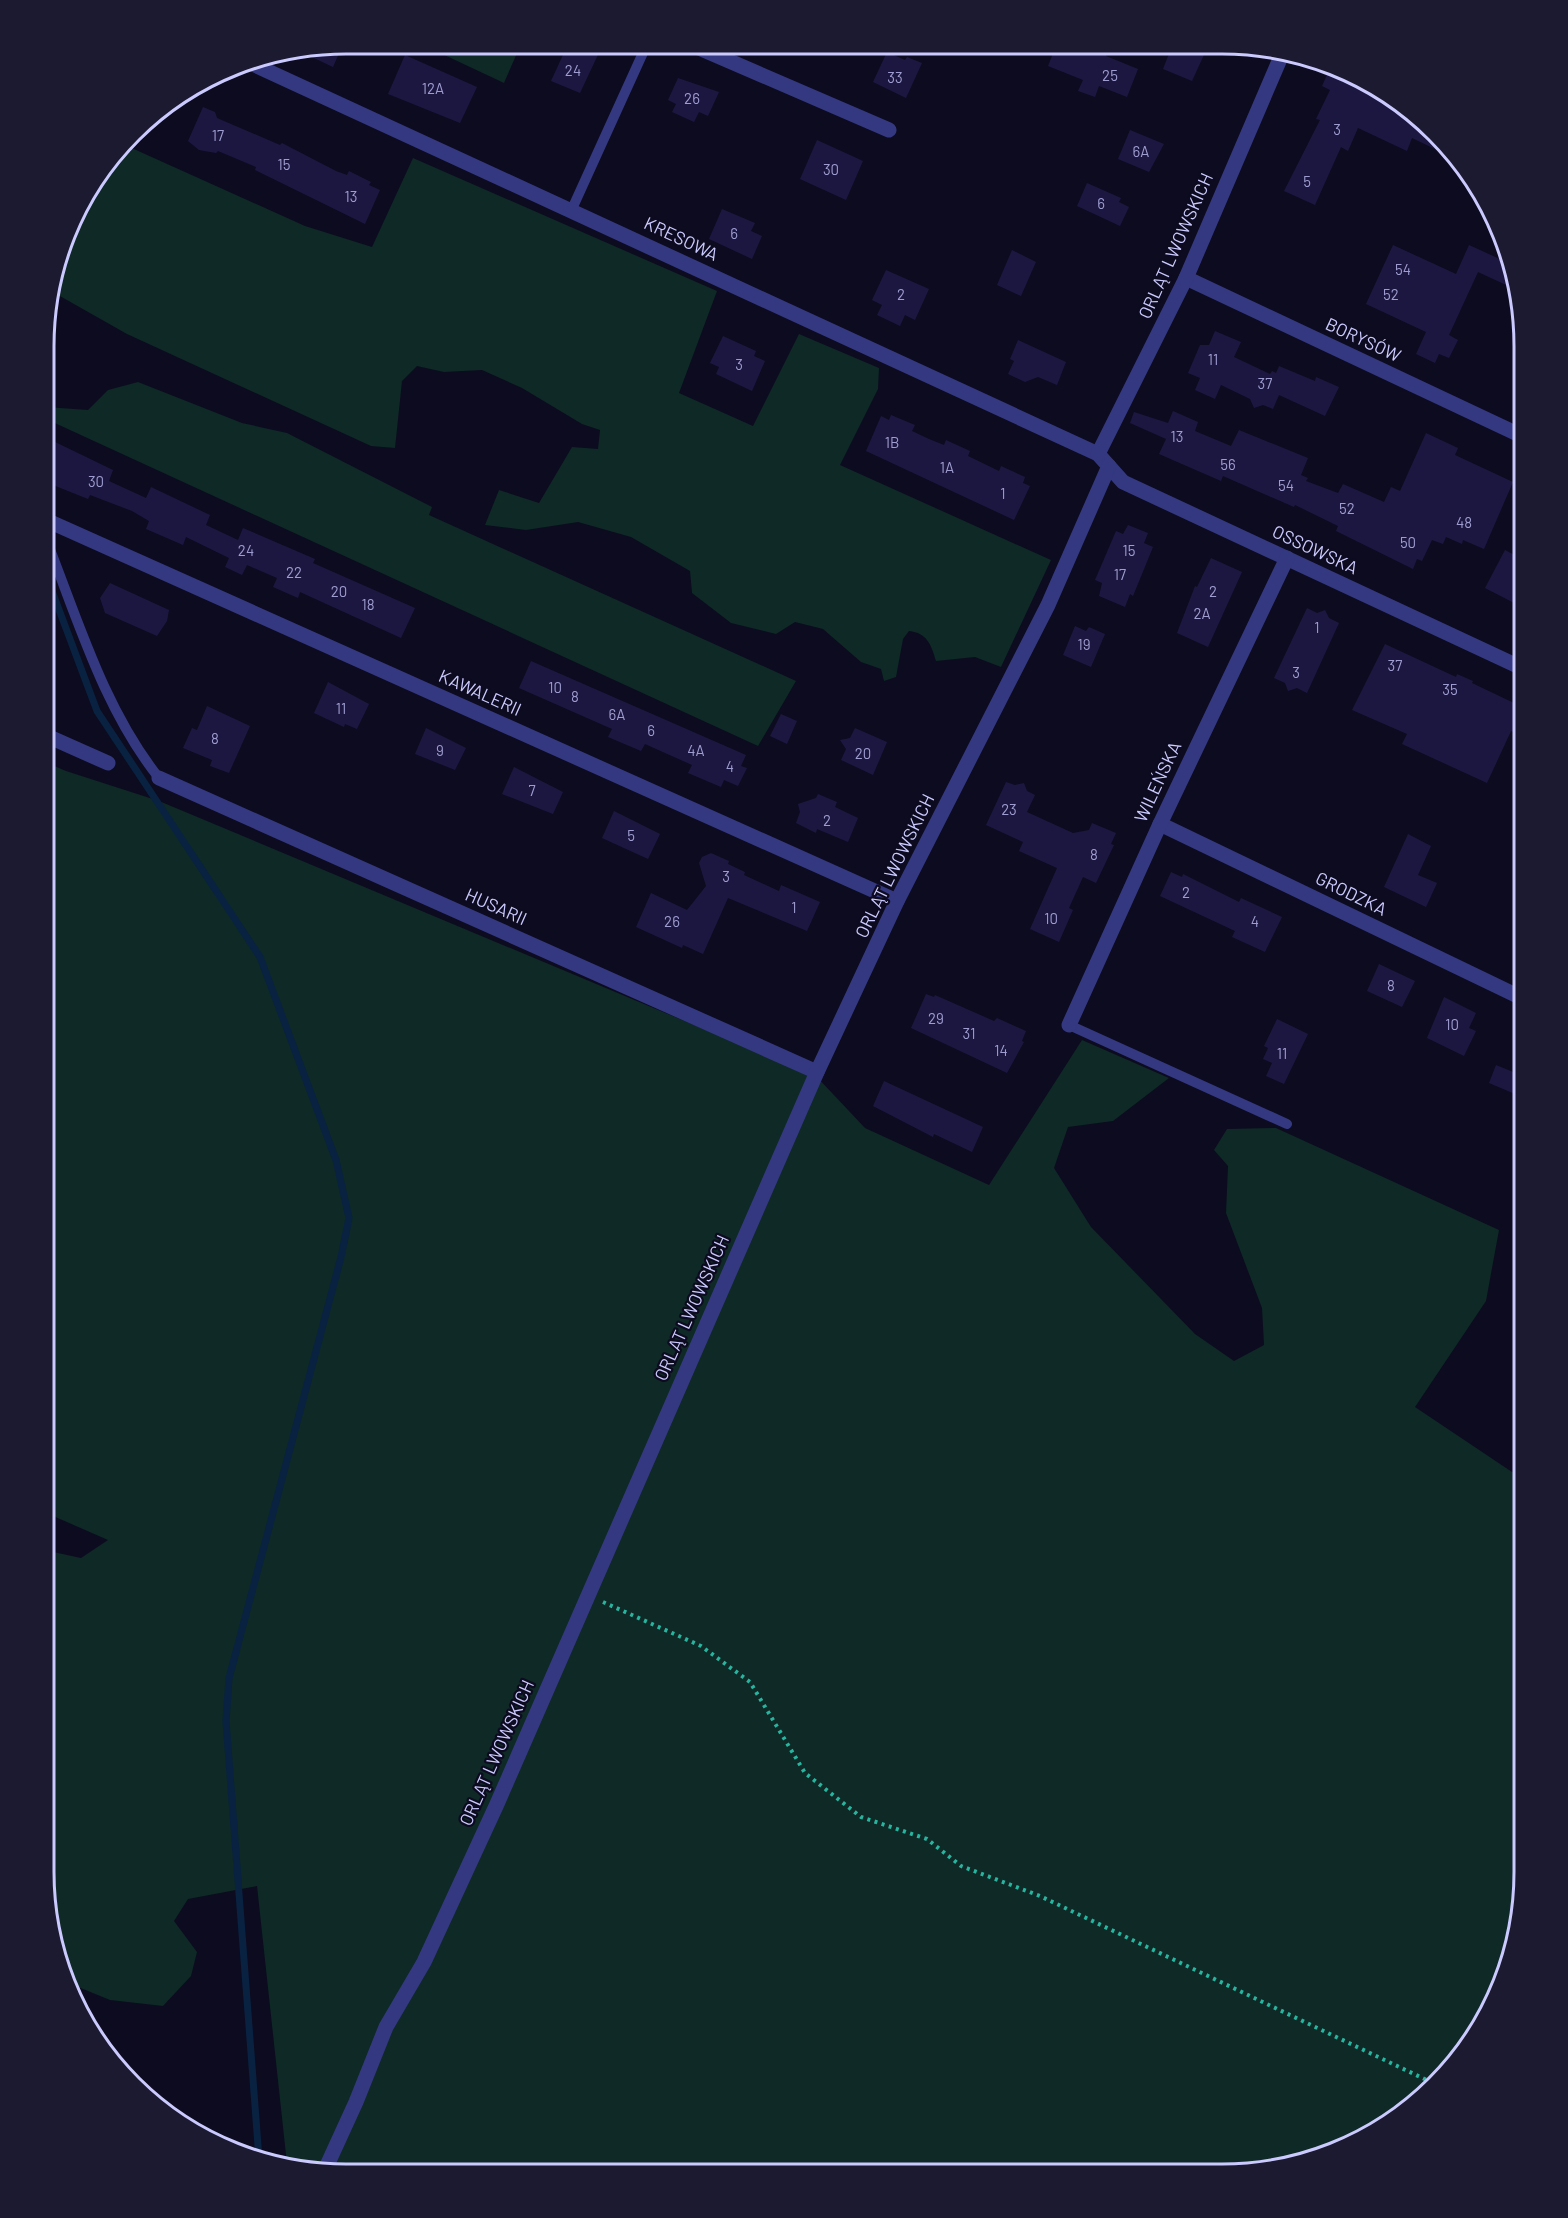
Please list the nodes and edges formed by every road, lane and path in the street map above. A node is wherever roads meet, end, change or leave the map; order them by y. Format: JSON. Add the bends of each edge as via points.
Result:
{"nodes":[{"id":1,"x":642,"y":54,"type":"edge"},
{"id":2,"x":711,"y":54,"type":"edge"},
{"id":3,"x":1280,"y":60,"type":"edge"},
{"id":4,"x":259,"y":67,"type":"edge"},
{"id":5,"x":889,"y":130,"type":"dead end"},
{"id":6,"x":572,"y":209,"type":"junction"},
{"id":7,"x":1186,"y":278,"type":"junction"},
{"id":8,"x":1514,"y":431,"type":"edge"},
{"id":9,"x":1098,"y":454,"type":"junction"},
{"id":10,"x":1109,"y":466,"type":"junction"},
{"id":11,"x":54,"y":524,"type":"edge"},
{"id":12,"x":1287,"y":558,"type":"junction"},
{"id":13,"x":54,"y":559,"type":"edge"},
{"id":14,"x":1514,"y":664,"type":"edge"},
{"id":15,"x":54,"y":739,"type":"edge"},
{"id":16,"x":108,"y":763,"type":"dead end"},
{"id":17,"x":159,"y":778,"type":"joint"},
{"id":18,"x":1160,"y":824,"type":"junction"},
{"id":19,"x":897,"y":901,"type":"junction"},
{"id":20,"x":1514,"y":994,"type":"edge"},
{"id":21,"x":1069,"y":1025,"type":"joint"},
{"id":22,"x":817,"y":1072,"type":"junction"},
{"id":23,"x":1287,"y":1124,"type":"dead end"},
{"id":24,"x":588,"y":1596,"type":"junction"},
{"id":25,"x":1426,"y":2080,"type":"edge"},
{"id":26,"x":328,"y":2163,"type":"edge"}],
"edges":[{"from":1,"to":6,"type":"lane"},
{"from":2,"to":5,"type":"street"},
{"from":3,"to":7,"type":"street","name":"ORLĄT LWOWSKICH"},
{"from":4,"to":6,"type":"street","name":"KRESOWA"},
{"from":6,"to":9,"type":"street","name":"KRESOWA"},
{"from":7,"to":8,"type":"street","name":"BORYSÓW"},
{"from":7,"to":9,"type":"street","name":"ORLĄT LWOWSKICH"},
{"from":9,"to":10,"type":"street","name":"OSSOWSKA"},
{"from":10,"to":12,"type":"street","name":"OSSOWSKA","via":[[1123,482]]},
{"from":10,"to":19,"type":"street","name":"ORLĄT LWOWSKICH","via":[[1048,605]]},
{"from":11,"to":19,"type":"street","name":"KAWALERII"},
{"from":12,"to":14,"type":"street","name":"OSSOWSKA"},
{"from":12,"to":18,"type":"street","name":"WILEŃSKA"},
{"from":13,"to":17,"type":"lane","via":[[111,703],[139,753]]},
{"from":15,"to":16,"type":"street"},
{"from":17,"to":22,"type":"street","name":"HUSARII"},
{"from":18,"to":20,"type":"street","name":"GRODZKA"},
{"from":18,"to":21,"type":"street","name":"WILEŃSKA"},
{"from":19,"to":22,"type":"street","name":"ORLĄT LWOWSKICH"},
{"from":21,"to":23,"type":"lane"},
{"from":22,"to":24,"type":"street","name":"ORLĄT LWOWSKICH"},
{"from":24,"to":25,"type":"path","via":[[701,1646],[750,1682],[805,1773],[861,1818],[927,1839],[962,1866],[1040,1896]]},
{"from":24,"to":26,"type":"street","name":"ORLĄT LWOWSKICH","via":[[424,1962],[386,2027]]}]}
